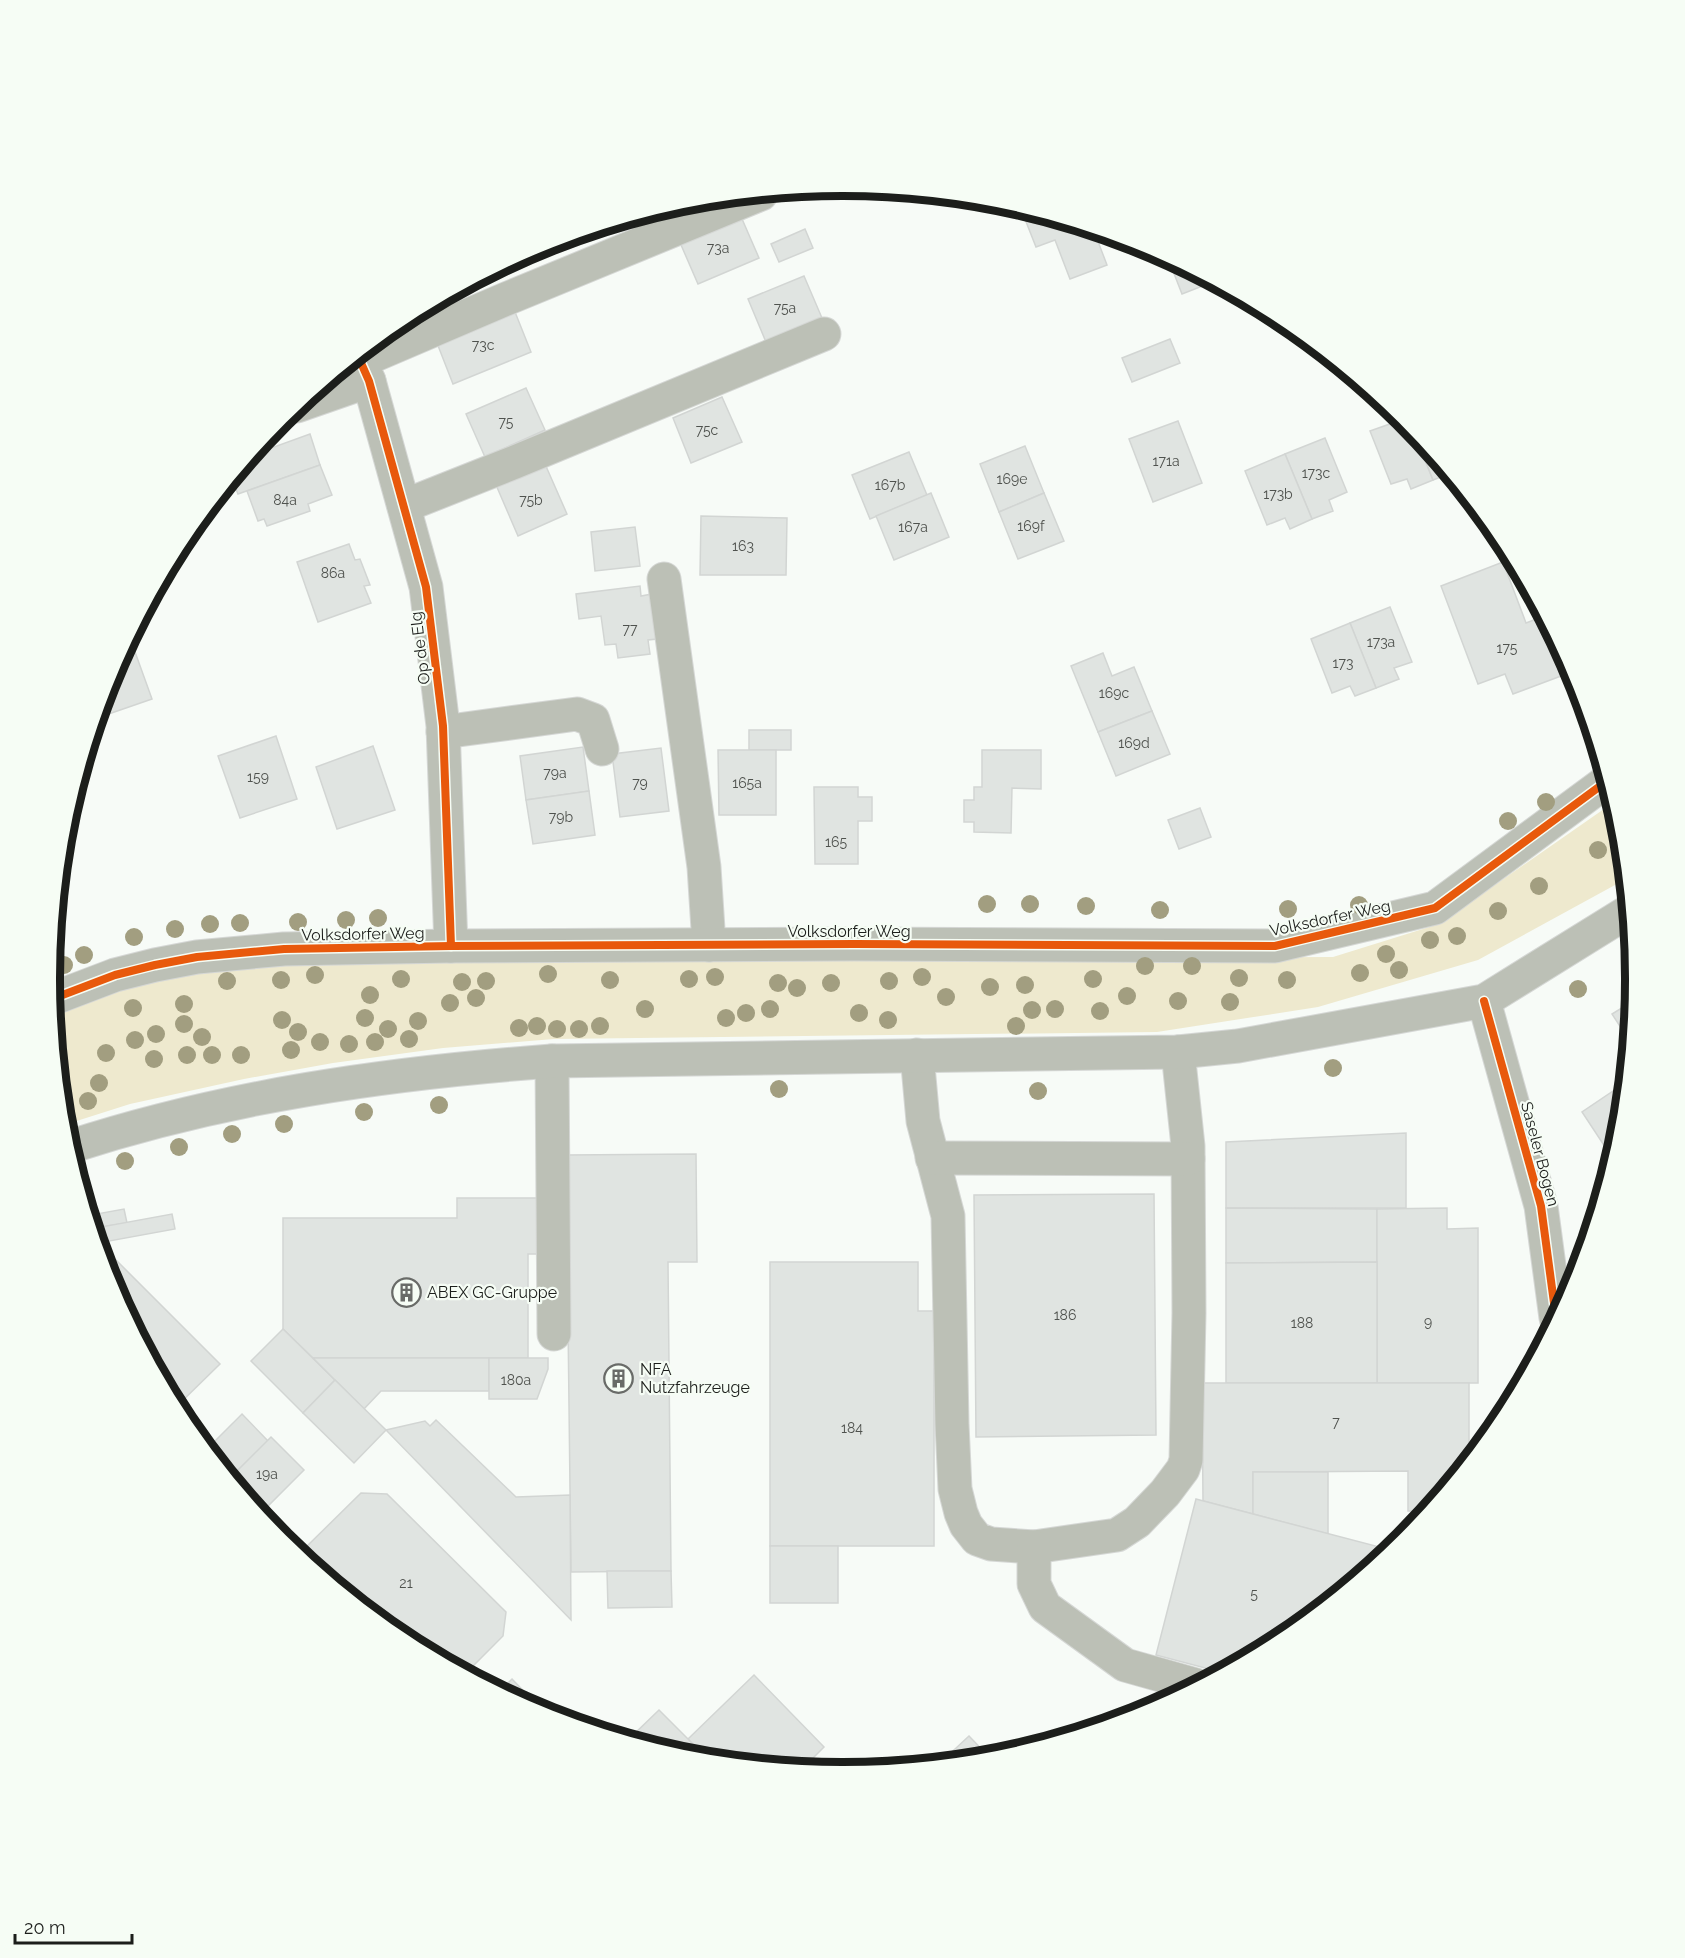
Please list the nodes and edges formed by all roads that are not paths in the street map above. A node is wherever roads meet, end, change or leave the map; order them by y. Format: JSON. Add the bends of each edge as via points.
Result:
{"nodes":[{"id":1,"x":738,"y":203,"type":"edge"},
{"id":2,"x":824,"y":334,"type":"dead end"},
{"id":3,"x":362,"y":366,"type":"edge"},
{"id":4,"x":342,"y":378,"type":"edge"},
{"id":5,"x":404,"y":506,"type":"junction"},
{"id":6,"x":664,"y":579,"type":"dead end"},
{"id":7,"x":443,"y":732,"type":"junction"},
{"id":8,"x":602,"y":749,"type":"dead end"},
{"id":9,"x":1600,"y":785,"type":"edge"},
{"id":10,"x":1622,"y":915,"type":"edge"},
{"id":11,"x":709,"y":945,"type":"junction"},
{"id":12,"x":451,"y":946,"type":"junction"},
{"id":13,"x":61,"y":995,"type":"edge"},
{"id":14,"x":1484,"y":1001,"type":"junction"},
{"id":15,"x":1178,"y":1052,"type":"junction"},
{"id":16,"x":917,"y":1055,"type":"junction"},
{"id":17,"x":552,"y":1061,"type":"junction"},
{"id":18,"x":78,"y":1144,"type":"edge"},
{"id":19,"x":932,"y":1158,"type":"junction"},
{"id":20,"x":1188,"y":1159,"type":"junction"},
{"id":21,"x":1554,"y":1303,"type":"edge"},
{"id":22,"x":554,"y":1335,"type":"dead end"},
{"id":23,"x":1034,"y":1546,"type":"junction"},
{"id":24,"x":1186,"y":1682,"type":"edge"}],
"edges":[{"from":1,"to":3,"type":"street","via":[[506,299]]},
{"from":2,"to":5,"type":"street"},
{"from":3,"to":4,"type":"street"},
{"from":3,"to":5,"type":"street","name":"Op de Elg"},
{"from":5,"to":7,"type":"street","name":"Op de Elg","via":[[426,587]]},
{"from":6,"to":11,"type":"street","via":[[704,867]]},
{"from":7,"to":8,"type":"street","via":[[577,714],[593,720]]},
{"from":7,"to":12,"type":"street","name":"Op de Elg"},
{"from":9,"to":11,"type":"street","name":"Volksdorfer Weg","via":[[1436,908],[1275,946]]},
{"from":10,"to":14,"type":"street"},
{"from":11,"to":12,"type":"street","name":"Volksdorfer Weg"},
{"from":12,"to":13,"type":"street","name":"Volksdorfer Weg","via":[[285,950],[197,957],[115,975]]},
{"from":14,"to":15,"type":"street","via":[[1238,1046]]},
{"from":14,"to":21,"type":"street","name":"Saseler Bogen","via":[[1541,1206]]},
{"from":15,"to":16,"type":"street"},
{"from":15,"to":20,"type":"street"},
{"from":16,"to":17,"type":"street"},
{"from":16,"to":19,"type":"street","via":[[922,1114]]},
{"from":17,"to":18,"type":"street","via":[[469,1067],[274,1094]]},
{"from":17,"to":22,"type":"street"},
{"from":19,"to":20,"type":"street"},
{"from":19,"to":23,"type":"street","via":[[948,1216],[952,1424],[955,1489],[961,1513],[977,1539],[991,1544]]},
{"from":20,"to":23,"type":"street","via":[[1184,1469],[1137,1522],[1117,1535]]},
{"from":23,"to":24,"type":"street","via":[[1034,1584],[1045,1607],[1125,1665]]}]}
